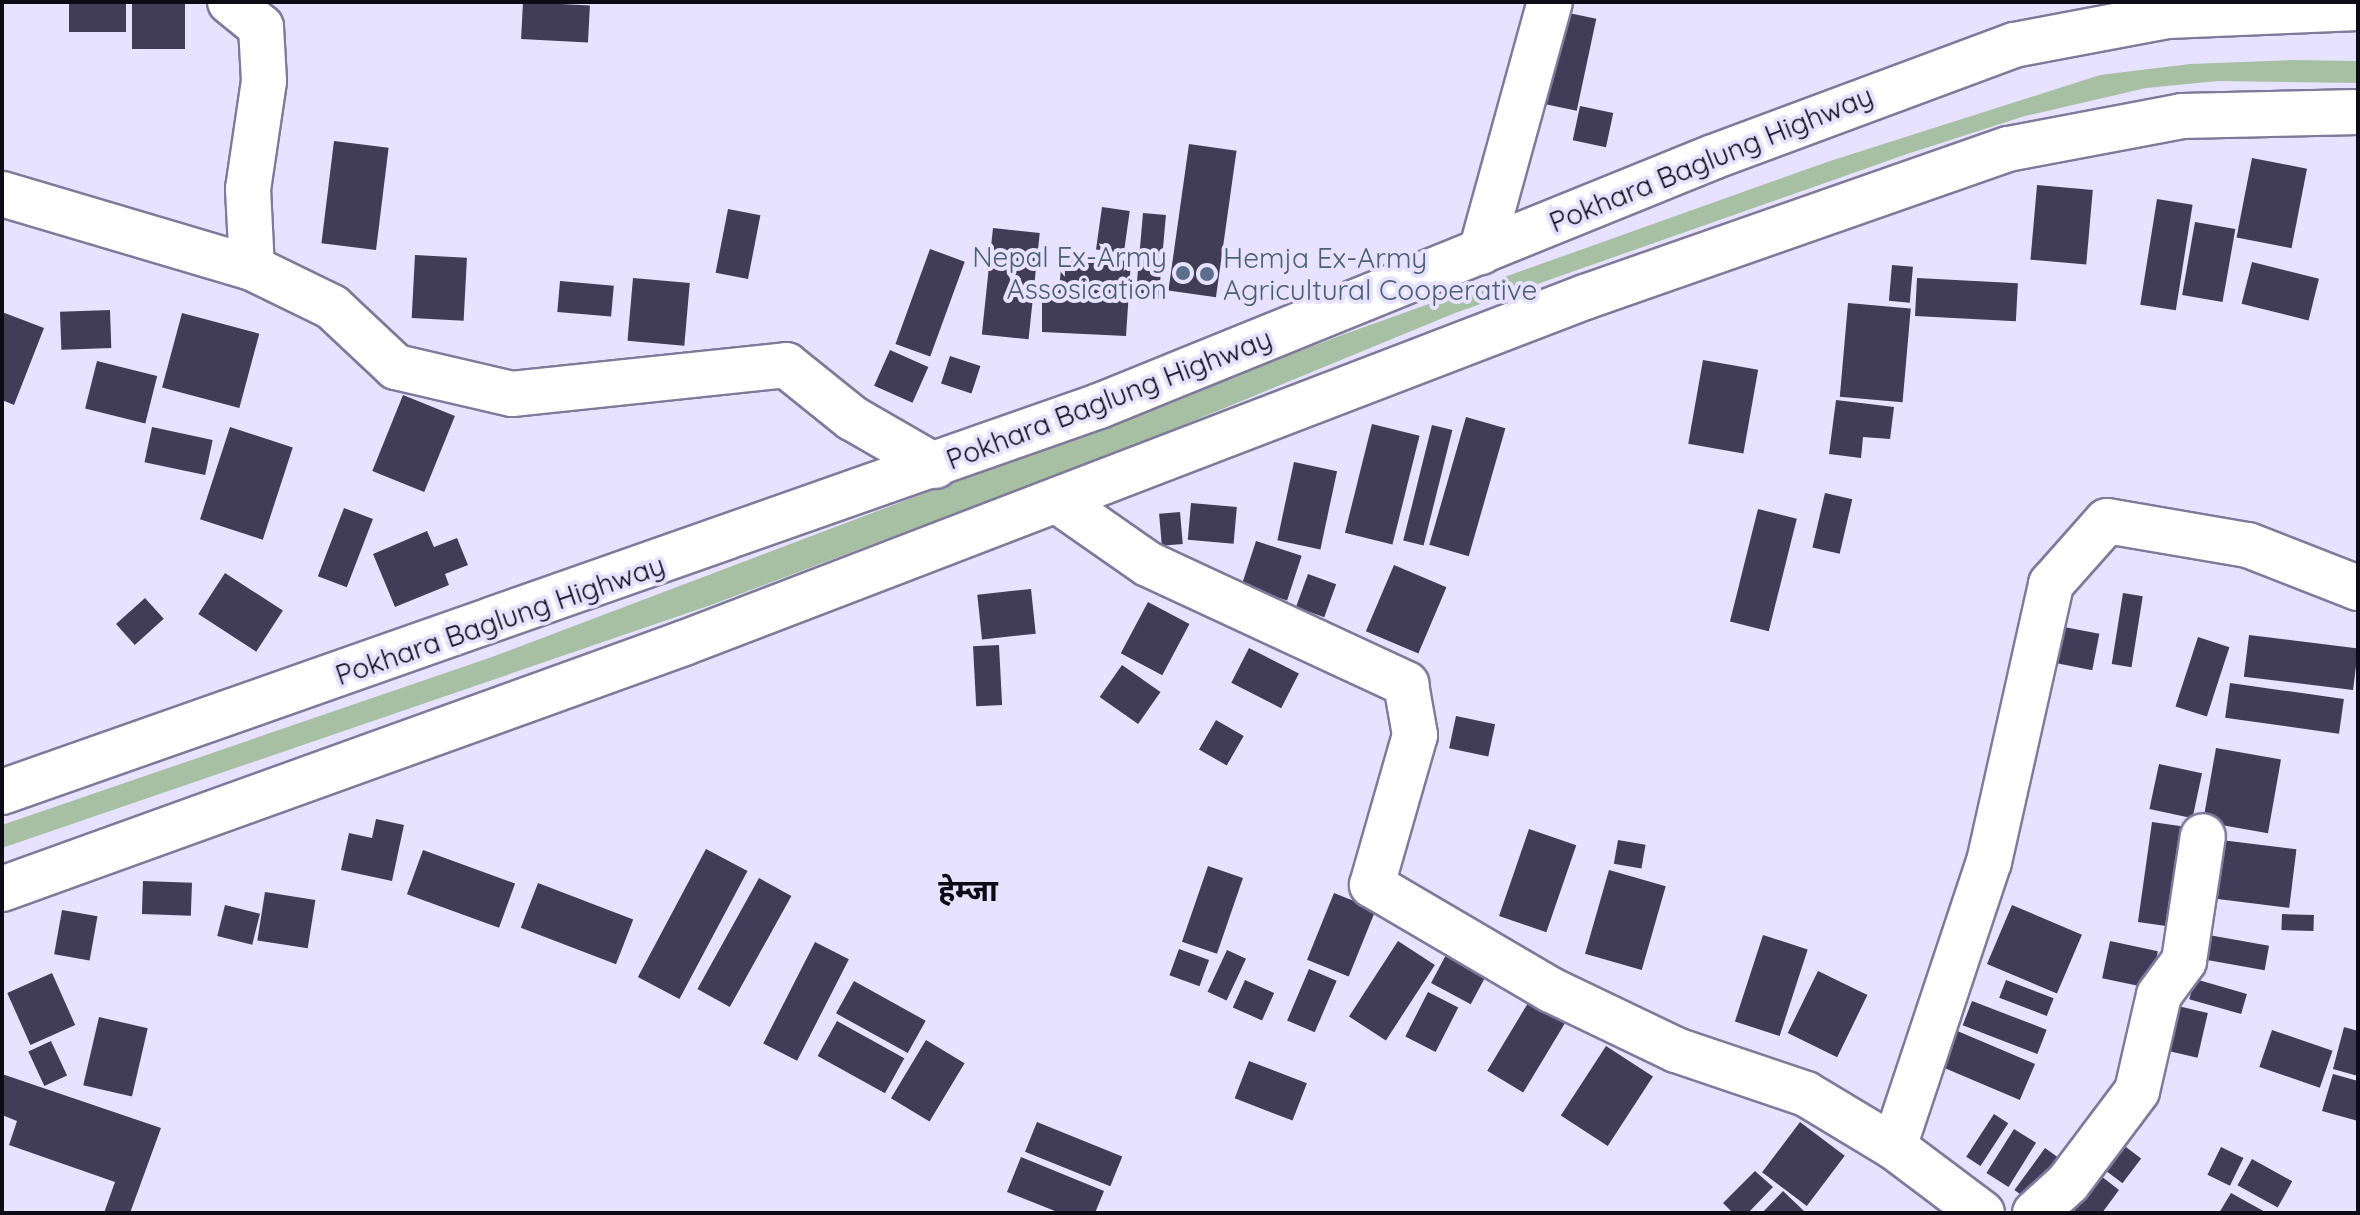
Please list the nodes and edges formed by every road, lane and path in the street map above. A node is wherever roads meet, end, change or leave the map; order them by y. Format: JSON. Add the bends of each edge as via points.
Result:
{"nodes":[{"id":1,"x":230,"y":2,"type":"edge"},
{"id":2,"x":1550,"y":2,"type":"edge"},
{"id":3,"x":2358,"y":8,"type":"edge"},
{"id":4,"x":2358,"y":112,"type":"edge"},
{"id":5,"x":2,"y":194,"type":"edge"},
{"id":6,"x":1481,"y":252,"type":"junction"},
{"id":7,"x":252,"y":268,"type":"junction"},
{"id":8,"x":935,"y":466,"type":"junction"},
{"id":9,"x":1059,"y":502,"type":"junction"},
{"id":10,"x":2358,"y":588,"type":"edge"},
{"id":11,"x":2,"y":792,"type":"edge"},
{"id":12,"x":2203,"y":836,"type":"dead end"},
{"id":13,"x":2,"y":889,"type":"edge"},
{"id":14,"x":1894,"y":1147,"type":"junction"},
{"id":15,"x":1982,"y":1213,"type":"edge"},
{"id":16,"x":2035,"y":1213,"type":"edge"}],
"edges":[{"from":1,"to":7,"type":"main road","via":[[261,27],[264,81],[248,189]]},
{"from":2,"to":6,"type":"main road"},
{"from":3,"to":6,"type":"main road","name":"Pokhara Baglung Highway","via":[[2168,16],[2014,45],[1911,79]]},
{"from":4,"to":9,"type":"main road","via":[[2182,116],[2008,149],[1585,297]]},
{"from":5,"to":7,"type":"main road"},
{"from":6,"to":8,"type":"main road","name":"Pokhara Baglung Highway","via":[[1114,401]]},
{"from":7,"to":8,"type":"main road","via":[[332,307],[396,367],[512,394],[786,365],[852,418]]},
{"from":8,"to":11,"type":"main road","name":"Pokhara Baglung Highway"},
{"from":9,"to":13,"type":"main road"},
{"from":9,"to":14,"type":"main road","via":[[1148,564],[1406,684],[1415,735],[1372,885],[1551,990],[1676,1050],[1806,1094]]},
{"from":10,"to":14,"type":"main road","via":[[2248,545],[2107,521],[2051,584],[1989,862]]},
{"from":12,"to":16,"type":"main road","via":[[2184,961],[2159,995],[2137,1091],[2068,1183]]},
{"from":14,"to":15,"type":"main road"}]}
